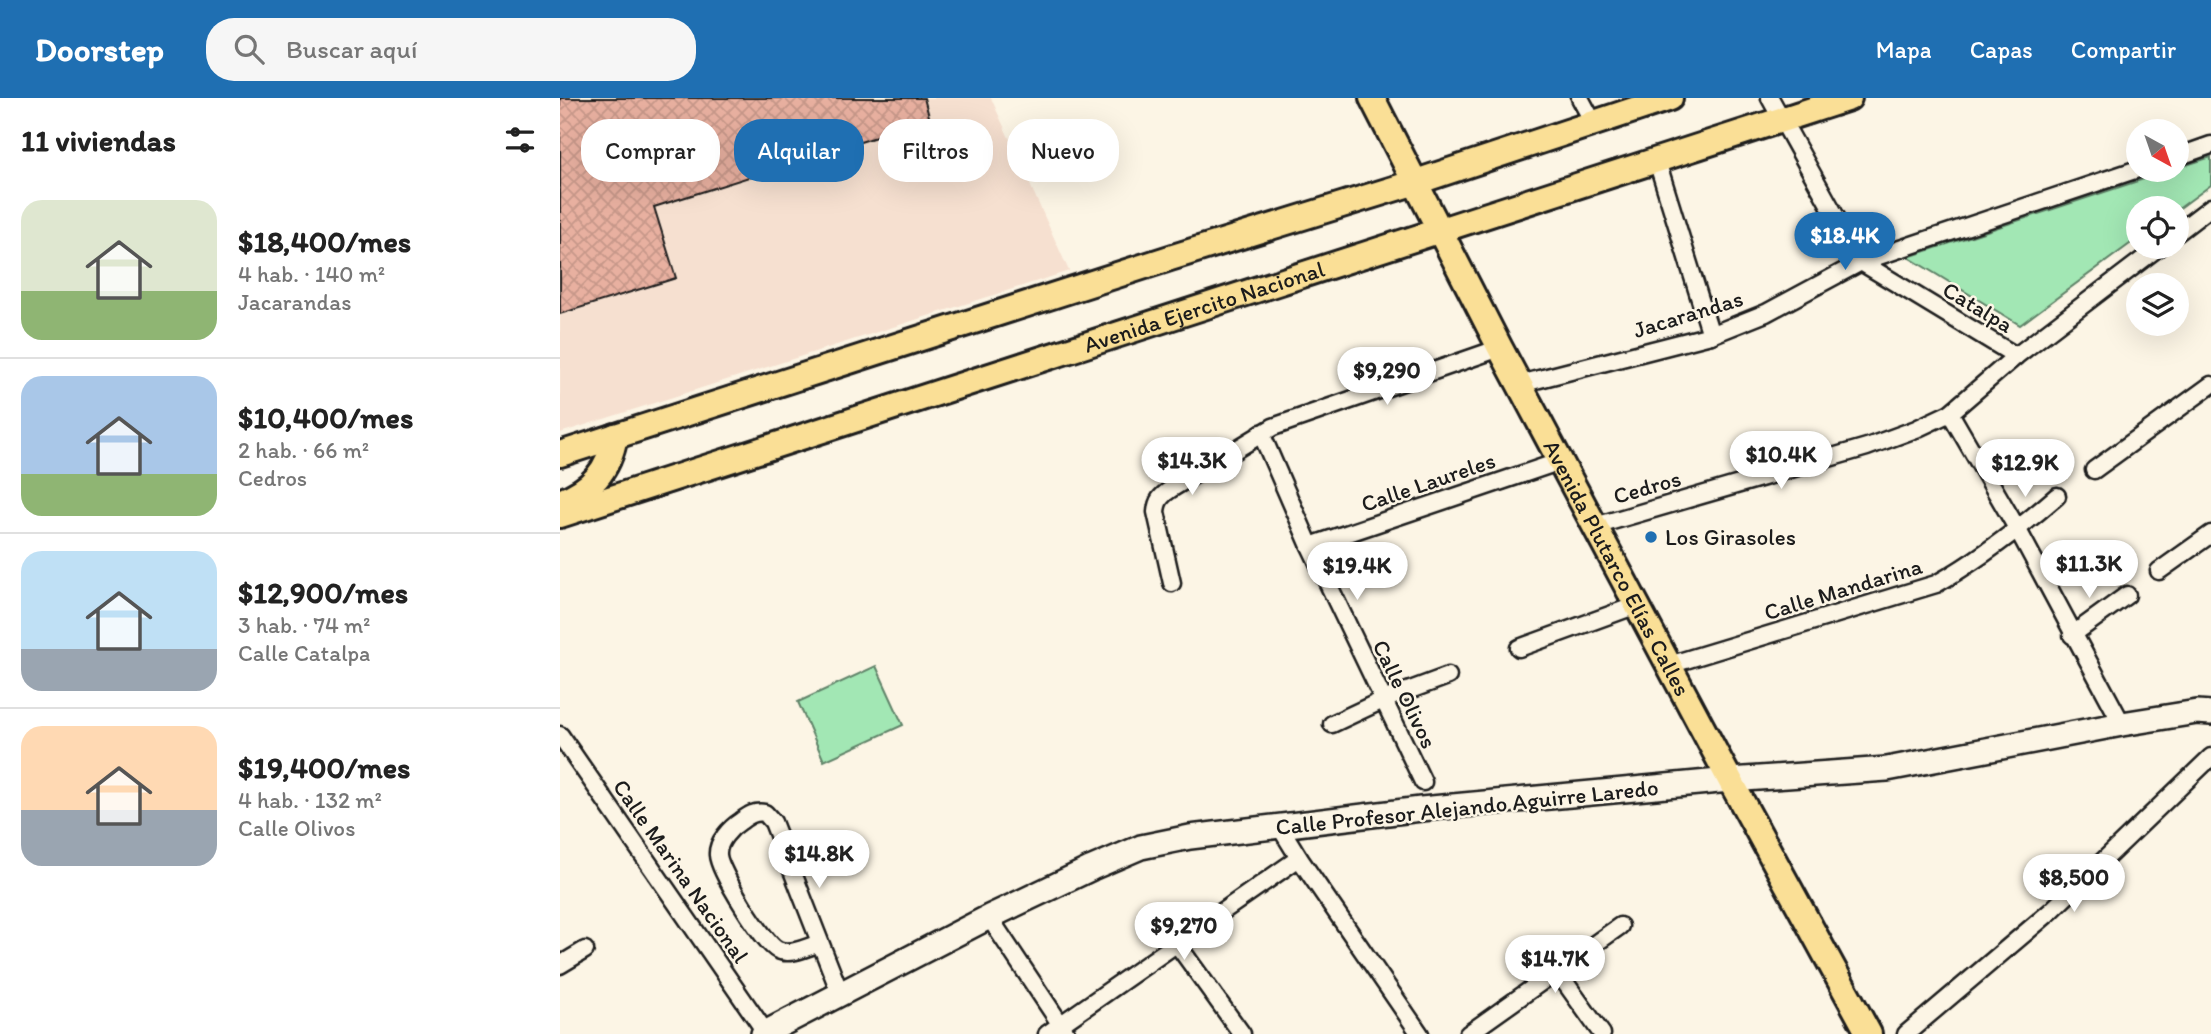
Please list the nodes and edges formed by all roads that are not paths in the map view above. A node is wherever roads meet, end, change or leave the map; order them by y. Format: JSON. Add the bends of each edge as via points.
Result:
{"nodes":[{"id":1,"x":1372,"y":98,"type":"edge"},
{"id":2,"x":1580,"y":98,"type":"edge"},
{"id":3,"x":1670,"y":98,"type":"edge"},
{"id":4,"x":1770,"y":98,"type":"edge"},
{"id":5,"x":1849,"y":98,"type":"edge"},
{"id":6,"x":1781,"y":121,"type":"junction"},
{"id":7,"x":1593,"y":122,"type":"junction"},
{"id":8,"x":2211,"y":145,"type":"edge"},
{"id":9,"x":2189,"y":153,"type":"edge"},
{"id":10,"x":1657,"y":161,"type":"junction"},
{"id":11,"x":2126,"y":173,"type":"edge"},
{"id":12,"x":1416,"y":182,"type":"junction"},
{"id":13,"x":2211,"y":207,"type":"edge"},
{"id":14,"x":2189,"y":224,"type":"edge"},
{"id":15,"x":1441,"y":232,"type":"junction"},
{"id":16,"x":2143,"y":259,"type":"edge"},
{"id":17,"x":1861,"y":262,"type":"junction"},
{"id":18,"x":1711,"y":335,"type":"junction"},
{"id":19,"x":1500,"y":348,"type":"junction"},
{"id":20,"x":2016,"y":356,"type":"junction"},
{"id":21,"x":1520,"y":384,"type":"junction"},
{"id":22,"x":2211,"y":385,"type":"edge"},
{"id":23,"x":1950,"y":413,"type":"junction"},
{"id":24,"x":1261,"y":433,"type":"junction"},
{"id":25,"x":615,"y":436,"type":"junction"},
{"id":26,"x":560,"y":454,"type":"edge"},
{"id":27,"x":1561,"y":461,"type":"junction"},
{"id":28,"x":2094,"y":470,"type":"dead end"},
{"id":29,"x":2057,"y":495,"type":"dead end"},
{"id":30,"x":560,"y":502,"type":"edge"},
{"id":31,"x":560,"y":515,"type":"edge"},
{"id":32,"x":1595,"y":526,"type":"junction"},
{"id":33,"x":2018,"y":530,"type":"junction"},
{"id":34,"x":2211,"y":534,"type":"edge"},
{"id":35,"x":1310,"y":546,"type":"junction"},
{"id":36,"x":2159,"y":571,"type":"dead end"},
{"id":37,"x":1172,"y":583,"type":"dead end"},
{"id":38,"x":2127,"y":595,"type":"dead end"},
{"id":39,"x":1637,"y":605,"type":"junction"},
{"id":40,"x":2073,"y":635,"type":"junction"},
{"id":41,"x":1519,"y":648,"type":"dead end"},
{"id":42,"x":1669,"y":665,"type":"junction"},
{"id":43,"x":1448,"y":676,"type":"dead end"},
{"id":44,"x":1383,"y":700,"type":"junction"},
{"id":45,"x":2206,"y":709,"type":"edge"},
{"id":46,"x":1332,"y":724,"type":"dead end"},
{"id":47,"x":2122,"y":724,"type":"junction"},
{"id":48,"x":562,"y":742,"type":"edge"},
{"id":49,"x":2211,"y":757,"type":"edge"},
{"id":50,"x":1730,"y":780,"type":"junction"},
{"id":51,"x":1423,"y":782,"type":"dead end"},
{"id":52,"x":1280,"y":827,"type":"junction"},
{"id":53,"x":1298,"y":858,"type":"junction"},
{"id":54,"x":989,"y":917,"type":"junction"},
{"id":55,"x":1620,"y":926,"type":"dead end"},
{"id":56,"x":820,"y":943,"type":"junction"},
{"id":57,"x":1177,"y":944,"type":"junction"},
{"id":58,"x":585,"y":950,"type":"dead end"},
{"id":59,"x":560,"y":965,"type":"edge"},
{"id":60,"x":1557,"y":971,"type":"junction"},
{"id":61,"x":839,"y":993,"type":"junction"},
{"id":62,"x":1058,"y":1031,"type":"edge"},
{"id":63,"x":764,"y":1033,"type":"edge"},
{"id":64,"x":1242,"y":1034,"type":"edge"},
{"id":65,"x":1420,"y":1034,"type":"edge"},
{"id":66,"x":1468,"y":1034,"type":"edge"},
{"id":67,"x":1602,"y":1034,"type":"edge"},
{"id":68,"x":1869,"y":1034,"type":"edge"},
{"id":69,"x":1906,"y":1034,"type":"edge"}],
"edges":[{"from":1,"to":12,"type":"main road","name":"Avenida Plutarco Elías Calles"},
{"from":2,"to":7,"type":"street"},
{"from":3,"to":7,"type":"main road"},
{"from":4,"to":6,"type":"street","name":"Catalpa"},
{"from":5,"to":6,"type":"main road","name":"Avenida Ejercito Nacional"},
{"from":6,"to":10,"type":"main road","name":"Avenida Ejercito Nacional"},
{"from":6,"to":17,"type":"street","name":"Catalpa"},
{"from":7,"to":12,"type":"main road"},
{"from":8,"to":9,"type":"street"},
{"from":10,"to":15,"type":"main road","name":"Avenida Ejercito Nacional"},
{"from":10,"to":18,"type":"street"},
{"from":11,"to":17,"type":"street","name":"Jacarandas"},
{"from":12,"to":15,"type":"main road","name":"Avenida Plutarco Elías Calles"},
{"from":12,"to":25,"type":"main road"},
{"from":13,"to":14,"type":"street"},
{"from":15,"to":19,"type":"main road","name":"Avenida Plutarco Elías Calles"},
{"from":15,"to":31,"type":"main road","name":"Avenida Ejercito Nacional"},
{"from":16,"to":20,"type":"street","name":"Cedros"},
{"from":17,"to":18,"type":"street","name":"Jacarandas","via":[[1766,313]]},
{"from":17,"to":20,"type":"street","name":"Catalpa"},
{"from":18,"to":21,"type":"street","name":"Jacarandas"},
{"from":19,"to":21,"type":"main road","name":"Avenida Plutarco Elías Calles"},
{"from":19,"to":24,"type":"street"},
{"from":20,"to":23,"type":"street","name":"Cedros"},
{"from":21,"to":27,"type":"main road","name":"Avenida Plutarco Elías Calles"},
{"from":22,"to":28,"type":"street"},
{"from":23,"to":32,"type":"street","name":"Cedros","via":[[1867,447]]},
{"from":23,"to":33,"type":"street"},
{"from":24,"to":35,"type":"street","name":"Calle Olivos"},
{"from":24,"to":37,"type":"street","via":[[1160,496],[1156,512]]},
{"from":25,"to":26,"type":"main road"},
{"from":25,"to":30,"type":"main road","via":[[597,479],[585,491]]},
{"from":27,"to":32,"type":"main road","name":"Avenida Plutarco Elías Calles"},
{"from":27,"to":35,"type":"street","name":"Calle Laureles"},
{"from":29,"to":33,"type":"street","name":"Calle Mandarina"},
{"from":32,"to":39,"type":"main road","name":"Avenida Plutarco Elías Calles"},
{"from":33,"to":40,"type":"street"},
{"from":33,"to":42,"type":"street","name":"Calle Mandarina","via":[[1936,584]]},
{"from":34,"to":36,"type":"street"},
{"from":35,"to":44,"type":"street","name":"Calle Olivos"},
{"from":38,"to":40,"type":"street"},
{"from":39,"to":41,"type":"street"},
{"from":39,"to":42,"type":"main road","name":"Avenida Plutarco Elías Calles"},
{"from":40,"to":47,"type":"street"},
{"from":42,"to":50,"type":"main road","name":"Avenida Plutarco Elías Calles"},
{"from":43,"to":44,"type":"street"},
{"from":44,"to":46,"type":"street"},
{"from":44,"to":51,"type":"street","name":"Calle Olivos"},
{"from":45,"to":47,"type":"street","name":"Calle Profesor Alejando Aguirre Laredo"},
{"from":47,"to":50,"type":"street","name":"Calle Profesor Alejando Aguirre Laredo","via":[[1887,769]]},
{"from":48,"to":63,"type":"street","name":"Calle Marina Nacional"},
{"from":49,"to":69,"type":"street","via":[[2051,911]]},
{"from":50,"to":52,"type":"street","name":"Calle Profesor Alejando Aguirre Laredo"},
{"from":50,"to":68,"type":"main road","name":"Avenida Plutarco Elías Calles"},
{"from":52,"to":53,"type":"street"},
{"from":52,"to":54,"type":"street","name":"Calle Profesor Alejando Aguirre Laredo","via":[[1190,836],[1141,847]]},
{"from":53,"to":57,"type":"street"},
{"from":53,"to":65,"type":"street"},
{"from":54,"to":61,"type":"street","name":"Calle Profesor Alejando Aguirre Laredo"},
{"from":54,"to":62,"type":"street"},
{"from":55,"to":60,"type":"street"},
{"from":56,"to":56,"type":"street","via":[[779,951],[742,904],[723,869],[720,843],[752,813],[765,813],[773,821]]},
{"from":56,"to":61,"type":"street"},
{"from":57,"to":62,"type":"street"},
{"from":57,"to":64,"type":"street"},
{"from":58,"to":59,"type":"street"},
{"from":60,"to":66,"type":"street"},
{"from":60,"to":67,"type":"street"},
{"from":61,"to":63,"type":"street","name":"Calle Profesor Alejando Aguirre Laredo"}]}
